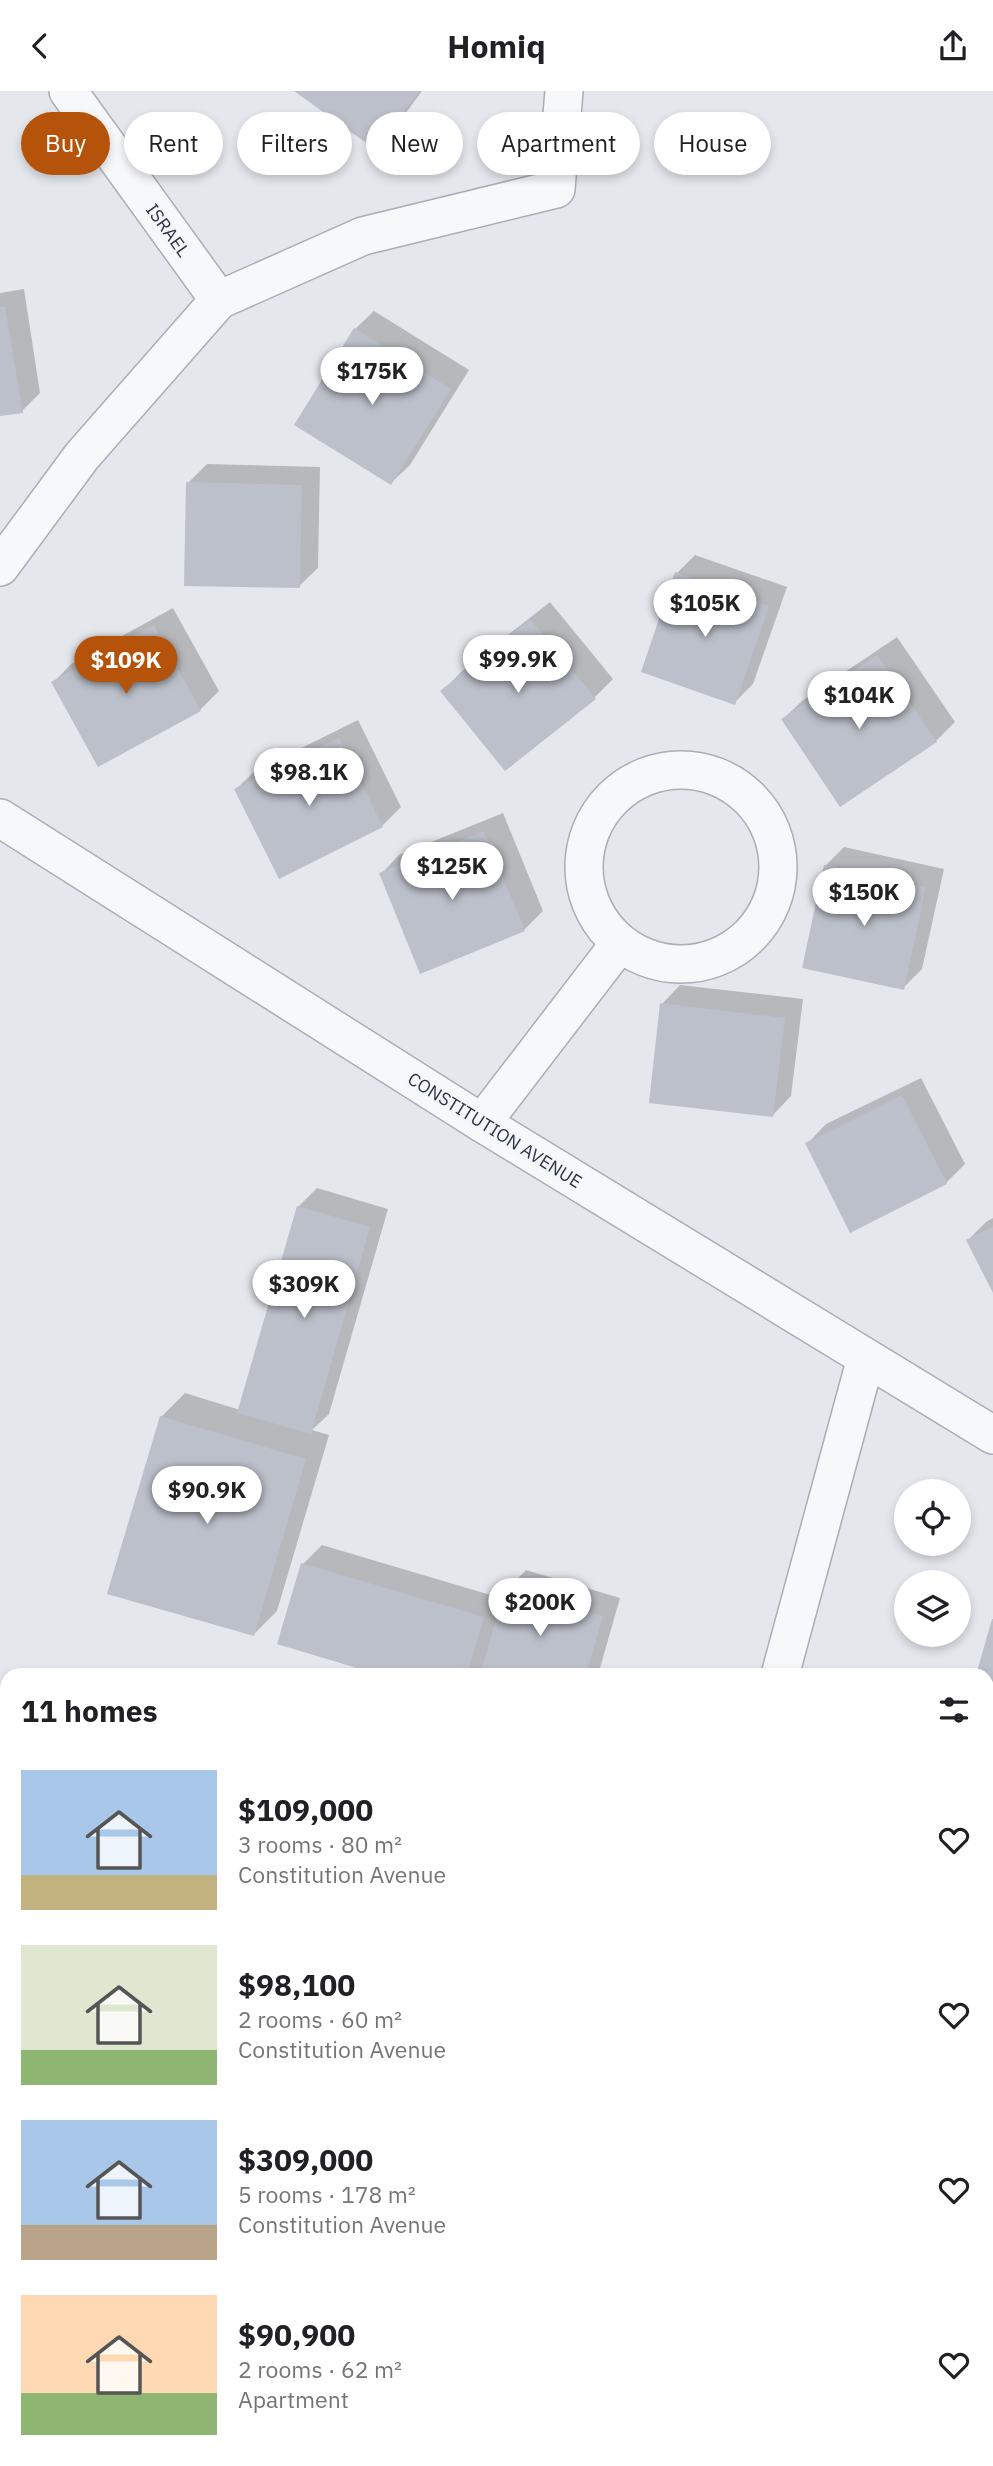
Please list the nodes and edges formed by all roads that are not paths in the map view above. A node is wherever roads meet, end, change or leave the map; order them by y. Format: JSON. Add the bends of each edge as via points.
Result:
{"nodes":[{"id":1,"x":68,"y":91,"type":"edge"},
{"id":2,"x":564,"y":91,"type":"edge"},
{"id":3,"x":219,"y":300,"type":"junction"},
{"id":4,"x":0,"y":567,"type":"edge"},
{"id":5,"x":0,"y":818,"type":"edge"},
{"id":6,"x":620,"y":943,"type":"junction"},
{"id":7,"x":482,"y":1123,"type":"junction"},
{"id":8,"x":866,"y":1358,"type":"junction"},
{"id":9,"x":993,"y":1435,"type":"edge"},
{"id":10,"x":782,"y":1668,"type":"edge"}],
"edges":[{"from":1,"to":3,"type":"street","name":"ISRAEL"},
{"from":2,"to":3,"type":"street","via":[[556,189],[363,236]]},
{"from":3,"to":4,"type":"street","via":[[82,456]]},
{"from":5,"to":7,"type":"street","name":"CONSTITUTION AVENUE"},
{"from":6,"to":6,"type":"street","via":[[598,917],[585,884],[585,850],[591,827],[610,799],[625,786],[670,770],[704,771],[745,792],[767,818],[779,853],[776,891],[751,936],[729,952],[697,963],[672,964]]},
{"from":6,"to":7,"type":"street"},
{"from":7,"to":8,"type":"street","name":"CONSTITUTION AVENUE"},
{"from":8,"to":9,"type":"street","name":"CONSTITUTION AVENUE"},
{"from":8,"to":10,"type":"street"}]}
